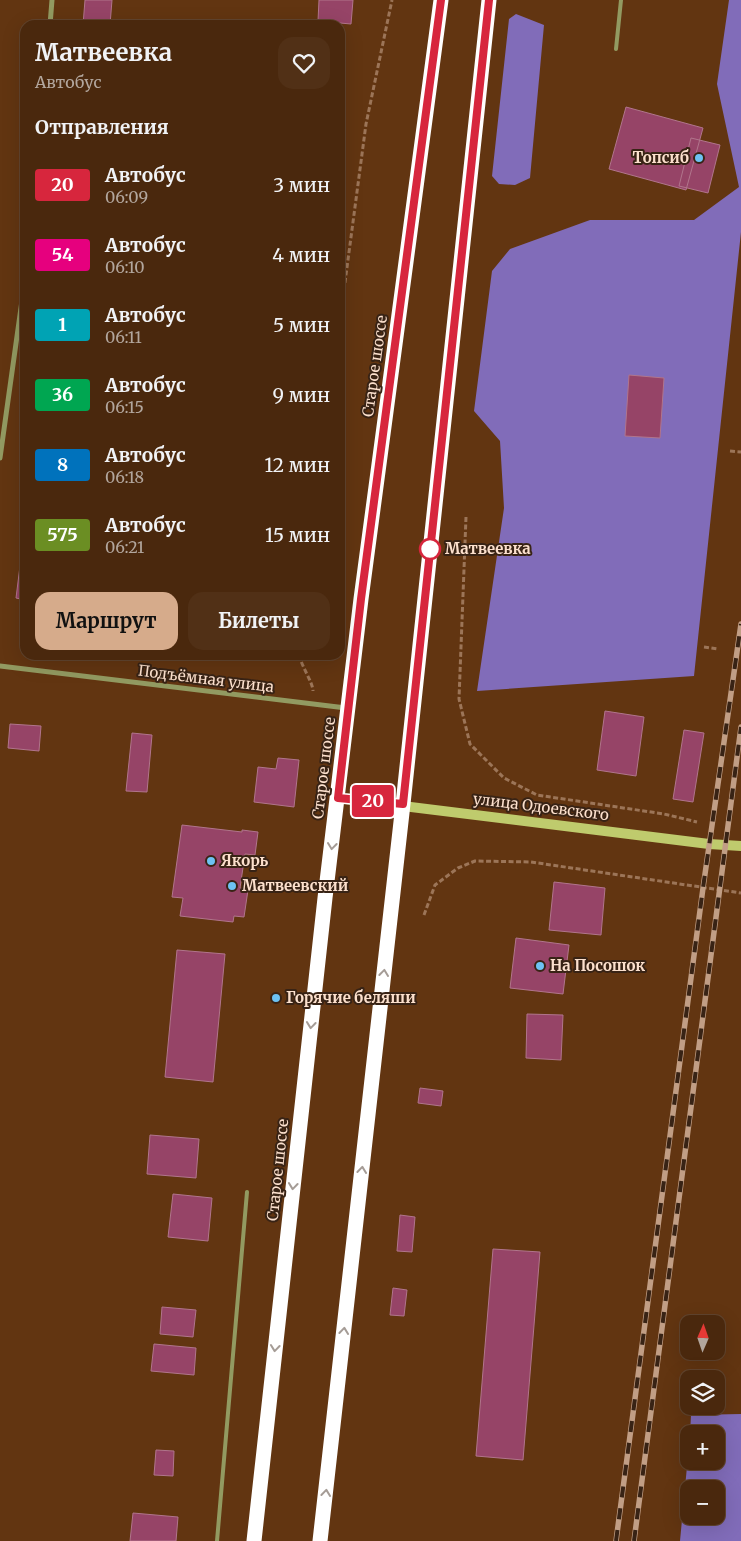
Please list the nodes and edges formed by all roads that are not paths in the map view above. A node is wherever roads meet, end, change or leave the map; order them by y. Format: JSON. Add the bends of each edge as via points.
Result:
{"nodes":[{"id":1,"x":52,"y":0,"type":"edge"},
{"id":2,"x":442,"y":0,"type":"edge"},
{"id":3,"x":489,"y":0,"type":"edge"},
{"id":4,"x":621,"y":0,"type":"edge"},
{"id":5,"x":50,"y":20,"type":"edge"},
{"id":6,"x":616,"y":49,"type":"dead end"},
{"id":7,"x":20,"y":315,"type":"edge"},
{"id":8,"x":0,"y":458,"type":"edge"},
{"id":9,"x":0,"y":666,"type":"edge"},
{"id":10,"x":349,"y":708,"type":"junction"},
{"id":11,"x":338,"y":798,"type":"junction"},
{"id":12,"x":403,"y":804,"type":"junction"},
{"id":13,"x":741,"y":846,"type":"edge"},
{"id":14,"x":246,"y":1192,"type":"dead end"},
{"id":15,"x":217,"y":1541,"type":"edge"},
{"id":16,"x":254,"y":1541,"type":"edge"},
{"id":17,"x":320,"y":1541,"type":"edge"}],
"edges":[{"from":1,"to":5,"type":"street"},
{"from":2,"to":10,"type":"highway","name":"Старое шоссе"},
{"from":3,"to":12,"type":"highway"},
{"from":4,"to":6,"type":"lane"},
{"from":7,"to":8,"type":"street"},
{"from":9,"to":10,"type":"street","name":"Подъёмная улица"},
{"from":10,"to":11,"type":"highway","name":"Старое шоссе"},
{"from":11,"to":12,"type":"street","name":"улица Одоевского"},
{"from":11,"to":16,"type":"highway","name":"Старое шоссе","one_way":true},
{"from":12,"to":13,"type":"street","name":"улица Одоевского"},
{"from":17,"to":12,"type":"highway","one_way":true},
{"from":14,"to":15,"type":"lane"}]}
